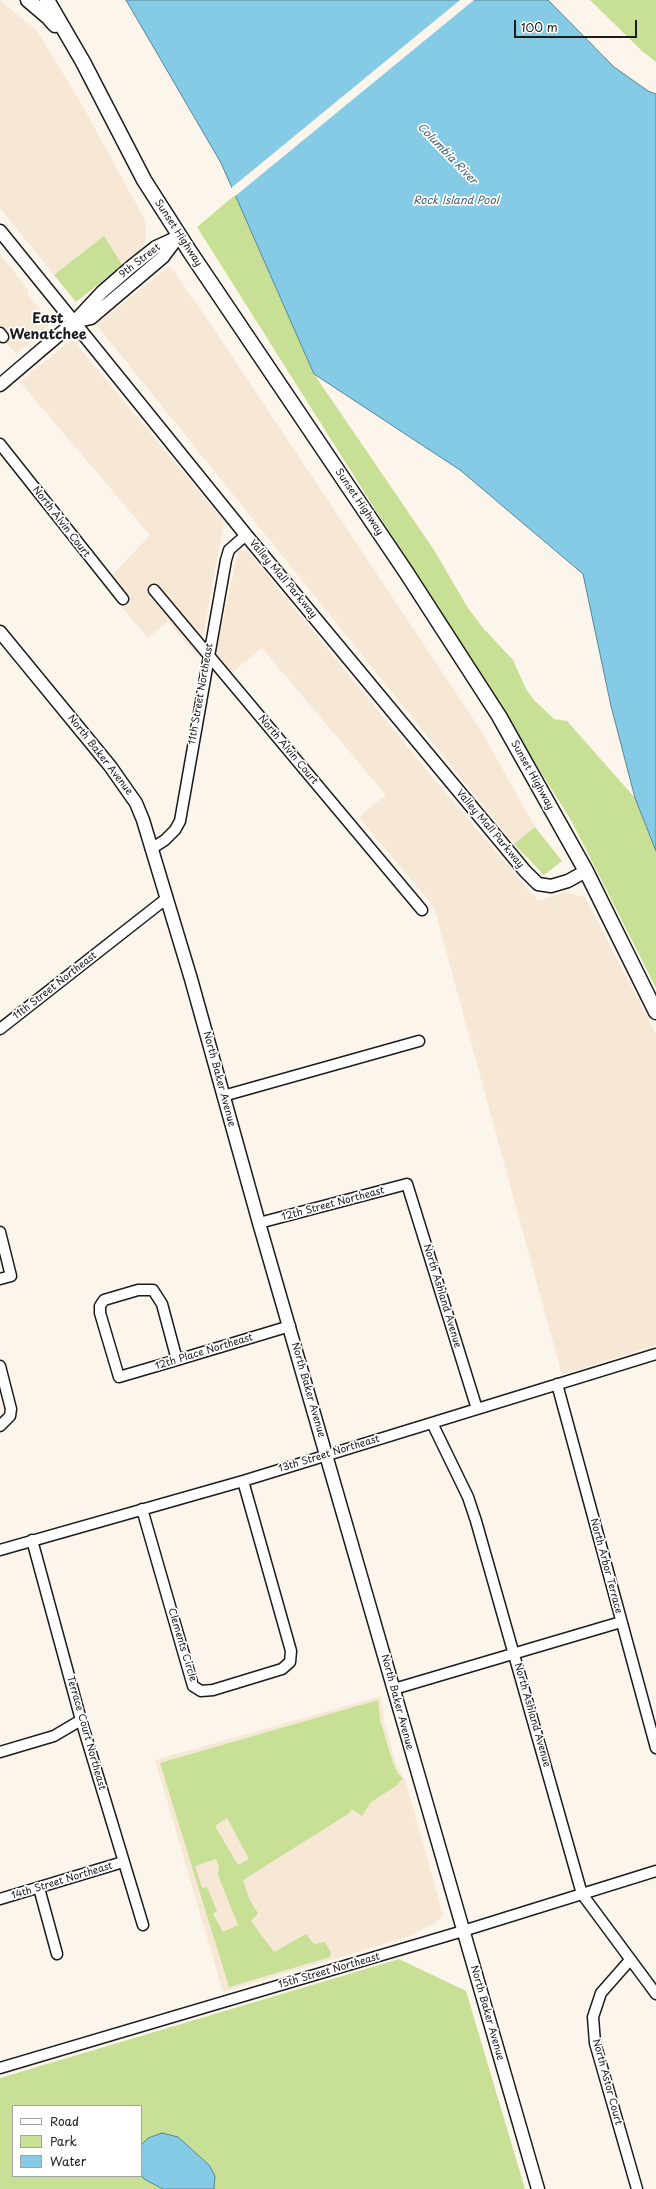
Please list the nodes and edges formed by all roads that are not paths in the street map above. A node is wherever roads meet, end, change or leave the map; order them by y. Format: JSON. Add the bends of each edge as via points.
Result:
{"nodes":[{"id":1,"x":28,"y":0,"type":"edge"},
{"id":2,"x":47,"y":0,"type":"edge"},
{"id":3,"x":57,"y":0,"type":"edge"},
{"id":4,"x":83,"y":62,"type":"junction"},
{"id":5,"x":0,"y":231,"type":"edge"},
{"id":6,"x":180,"y":236,"type":"junction"},
{"id":7,"x":74,"y":322,"type":"junction"},
{"id":8,"x":0,"y":385,"type":"edge"},
{"id":9,"x":0,"y":444,"type":"edge"},
{"id":10,"x":246,"y":535,"type":"junction"},
{"id":11,"x":154,"y":590,"type":"dead end"},
{"id":12,"x":123,"y":599,"type":"dead end"},
{"id":13,"x":0,"y":632,"type":"edge"},
{"id":14,"x":208,"y":654,"type":"junction"},
{"id":15,"x":151,"y":849,"type":"junction"},
{"id":16,"x":586,"y":871,"type":"junction"},
{"id":17,"x":167,"y":898,"type":"junction"},
{"id":18,"x":422,"y":910,"type":"dead end"},
{"id":19,"x":656,"y":1012,"type":"edge"},
{"id":20,"x":1,"y":1025,"type":"edge"},
{"id":21,"x":419,"y":1040,"type":"dead end"},
{"id":22,"x":224,"y":1096,"type":"junction"},
{"id":23,"x":407,"y":1184,"type":"joint"},
{"id":24,"x":259,"y":1224,"type":"junction"},
{"id":25,"x":0,"y":1232,"type":"edge"},
{"id":26,"x":0,"y":1279,"type":"edge"},
{"id":27,"x":290,"y":1326,"type":"junction"},
{"id":28,"x":656,"y":1354,"type":"edge"},
{"id":29,"x":177,"y":1360,"type":"junction"},
{"id":30,"x":0,"y":1366,"type":"edge"},
{"id":31,"x":557,"y":1384,"type":"junction"},
{"id":32,"x":477,"y":1409,"type":"junction"},
{"id":33,"x":432,"y":1422,"type":"junction"},
{"id":34,"x":0,"y":1426,"type":"edge"},
{"id":35,"x":327,"y":1455,"type":"junction"},
{"id":36,"x":243,"y":1481,"type":"junction"},
{"id":37,"x":142,"y":1509,"type":"junction"},
{"id":38,"x":32,"y":1540,"type":"junction"},
{"id":39,"x":0,"y":1550,"type":"edge"},
{"id":40,"x":621,"y":1622,"type":"junction"},
{"id":41,"x":515,"y":1652,"type":"junction"},
{"id":42,"x":394,"y":1689,"type":"junction"},
{"id":43,"x":81,"y":1720,"type":"junction"},
{"id":44,"x":656,"y":1748,"type":"edge"},
{"id":45,"x":0,"y":1752,"type":"edge"},
{"id":46,"x":123,"y":1862,"type":"junction"},
{"id":47,"x":656,"y":1871,"type":"edge"},
{"id":48,"x":39,"y":1888,"type":"junction"},
{"id":49,"x":582,"y":1894,"type":"junction"},
{"id":50,"x":0,"y":1899,"type":"edge"},
{"id":51,"x":143,"y":1925,"type":"dead end"},
{"id":52,"x":463,"y":1931,"type":"junction"},
{"id":53,"x":58,"y":1954,"type":"dead end"},
{"id":54,"x":630,"y":1960,"type":"junction"},
{"id":55,"x":656,"y":1994,"type":"edge"},
{"id":56,"x":0,"y":2068,"type":"edge"},
{"id":57,"x":538,"y":2189,"type":"edge"},
{"id":58,"x":637,"y":2189,"type":"edge"}],
"edges":[{"from":1,"to":4,"type":"highway","via":[[48,17]]},
{"from":2,"to":4,"type":"highway","name":"Sunset Highway"},
{"from":3,"to":4,"type":"highway"},
{"from":4,"to":6,"type":"highway","name":"Sunset Highway","via":[[144,180]]},
{"from":5,"to":7,"type":"main road","name":"Valley Mall Parkway"},
{"from":6,"to":7,"type":"main road","name":"9th Street","via":[[156,247],[102,292]]},
{"from":6,"to":16,"type":"highway","name":"Sunset Highway","via":[[406,572],[494,709]]},
{"from":7,"to":8,"type":"main road","name":"9th Street"},
{"from":7,"to":10,"type":"main road","name":"Valley Mall Parkway"},
{"from":9,"to":12,"type":"street","name":"North Alvin Court"},
{"from":10,"to":14,"type":"street","name":"11th Street Northeast","via":[[229,550]]},
{"from":10,"to":16,"type":"main road","name":"Valley Mall Parkway","via":[[538,884],[551,886],[568,881]]},
{"from":11,"to":14,"type":"street","name":"North Alvin Court"},
{"from":13,"to":15,"type":"main road","name":"North Baker Avenue","via":[[130,794],[143,820]]},
{"from":14,"to":15,"type":"street","name":"11th Street Northeast","via":[[180,821],[165,840]]},
{"from":14,"to":18,"type":"street","name":"North Alvin Court"},
{"from":15,"to":17,"type":"main road","name":"North Baker Avenue"},
{"from":16,"to":19,"type":"highway","name":"Sunset Highway"},
{"from":17,"to":20,"type":"street","name":"11th Street Northeast"},
{"from":17,"to":22,"type":"main road","name":"North Baker Avenue"},
{"from":21,"to":22,"type":"street"},
{"from":22,"to":24,"type":"main road","name":"North Baker Avenue"},
{"from":23,"to":24,"type":"street","name":"12th Street Northeast"},
{"from":23,"to":32,"type":"street","name":"North Ashland Avenue"},
{"from":24,"to":27,"type":"main road","name":"North Baker Avenue"},
{"from":25,"to":26,"type":"street","via":[[11,1276]]},
{"from":27,"to":29,"type":"street","name":"12th Place Northeast"},
{"from":27,"to":35,"type":"main road","name":"North Baker Avenue"},
{"from":28,"to":31,"type":"street","name":"13th Street Northeast"},
{"from":29,"to":29,"type":"street","name":"12th Place Northeast","via":[[162,1304],[153,1290],[138,1290],[104,1300],[100,1306],[100,1313],[119,1377]]},
{"from":30,"to":34,"type":"street","via":[[11,1409],[10,1416]]},
{"from":31,"to":32,"type":"street","name":"13th Street Northeast"},
{"from":31,"to":40,"type":"street","name":"North Arbor Terrace"},
{"from":32,"to":33,"type":"street","name":"13th Street Northeast"},
{"from":33,"to":35,"type":"street","name":"13th Street Northeast"},
{"from":33,"to":41,"type":"street","name":"North Ashland Avenue","via":[[468,1497]]},
{"from":35,"to":36,"type":"street","name":"13th Street Northeast"},
{"from":35,"to":42,"type":"main road","name":"North Baker Avenue"},
{"from":36,"to":37,"type":"street","name":"13th Street Northeast"},
{"from":36,"to":37,"type":"street","name":"Clements Circle","via":[[291,1651],[290,1662],[282,1669],[213,1690],[201,1691],[193,1686]]},
{"from":37,"to":38,"type":"street","name":"13th Street Northeast"},
{"from":38,"to":39,"type":"street","name":"13th Street Northeast"},
{"from":38,"to":43,"type":"street","name":"Terrace Court Northeast"},
{"from":40,"to":41,"type":"street"},
{"from":40,"to":44,"type":"street","name":"North Arbor Terrace"},
{"from":41,"to":42,"type":"street"},
{"from":41,"to":49,"type":"street","name":"North Ashland Avenue"},
{"from":42,"to":52,"type":"main road","name":"North Baker Avenue"},
{"from":43,"to":45,"type":"street","via":[[54,1736]]},
{"from":43,"to":46,"type":"street","name":"Terrace Court Northeast"},
{"from":46,"to":48,"type":"street","name":"14th Street Northeast"},
{"from":46,"to":51,"type":"street","name":"Terrace Court Northeast"},
{"from":47,"to":49,"type":"street","name":"15th Street Northeast"},
{"from":48,"to":50,"type":"street","name":"14th Street Northeast"},
{"from":48,"to":53,"type":"street"},
{"from":49,"to":52,"type":"street","name":"15th Street Northeast"},
{"from":49,"to":54,"type":"street","name":"North Ashland Avenue"},
{"from":52,"to":56,"type":"street","name":"15th Street Northeast"},
{"from":52,"to":57,"type":"main road","name":"North Baker Avenue"},
{"from":54,"to":55,"type":"street","name":"North Ashland Avenue"},
{"from":54,"to":58,"type":"street","name":"North Astor Court","via":[[601,1993],[593,2017],[595,2043]]}]}
